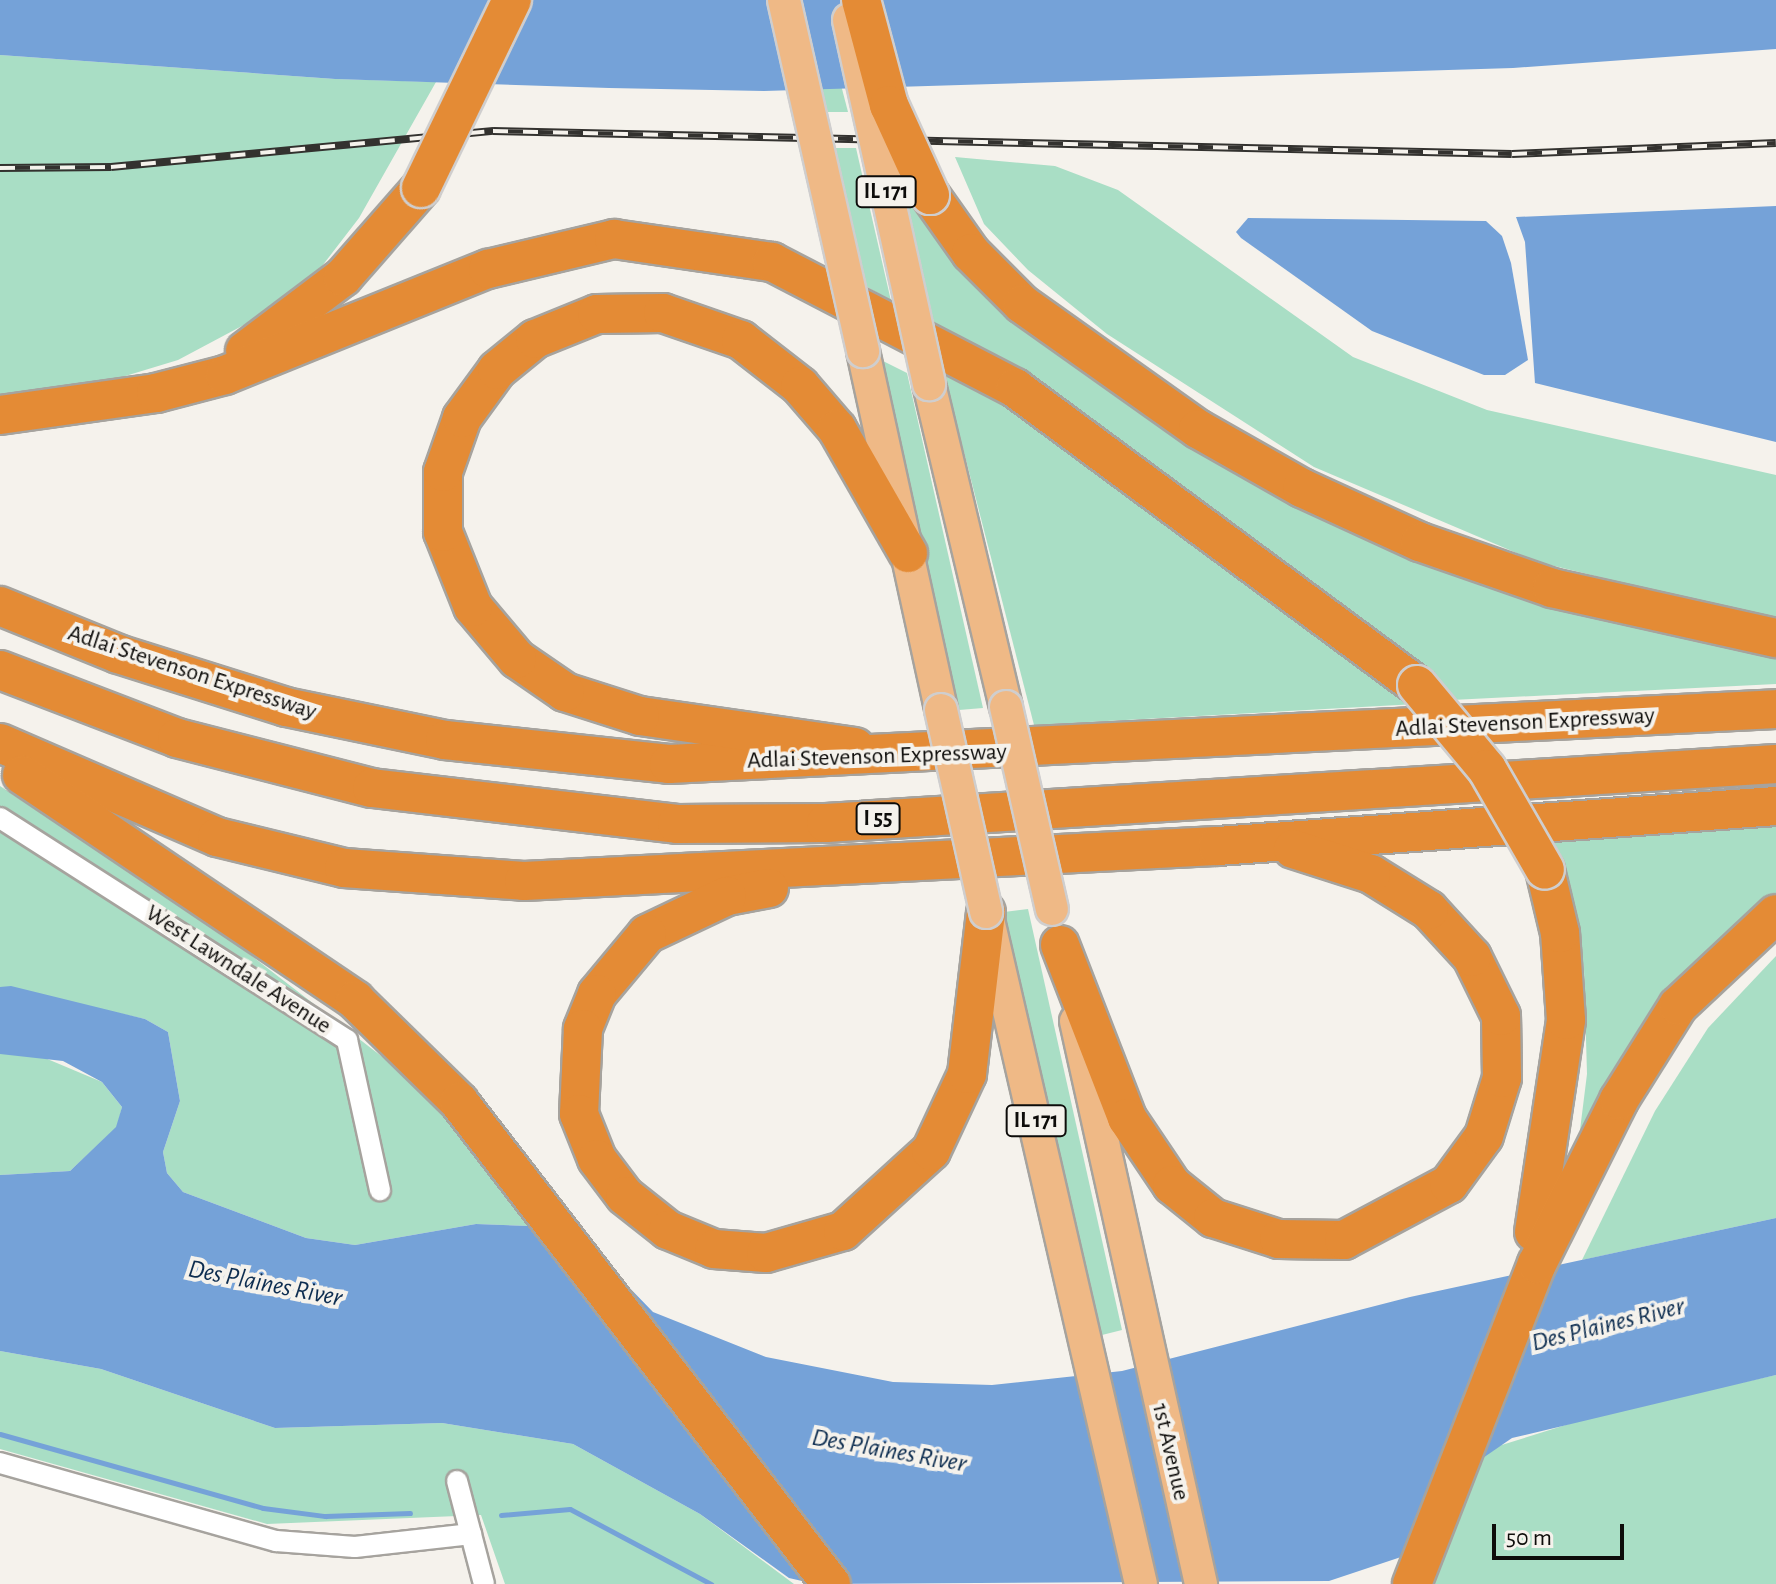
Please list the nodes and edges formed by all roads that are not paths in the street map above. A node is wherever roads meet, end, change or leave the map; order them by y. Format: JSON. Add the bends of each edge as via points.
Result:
{"nodes":[{"id":1,"x":512,"y":0,"type":"edge"},
{"id":2,"x":784,"y":0,"type":"edge"},
{"id":3,"x":844,"y":0,"type":"edge"},
{"id":4,"x":861,"y":0,"type":"edge"},
{"id":5,"x":92,"y":405,"type":"junction"},
{"id":6,"x":0,"y":415,"type":"edge"},
{"id":7,"x":908,"y":553,"type":"junction"},
{"id":8,"x":0,"y":606,"type":"edge"},
{"id":9,"x":1776,"y":638,"type":"edge"},
{"id":10,"x":0,"y":670,"type":"edge"},
{"id":11,"x":1776,"y":709,"type":"edge"},
{"id":12,"x":0,"y":743,"type":"edge"},
{"id":13,"x":896,"y":758,"type":"junction"},
{"id":14,"x":0,"y":760,"type":"edge"},
{"id":15,"x":1776,"y":764,"type":"edge"},
{"id":16,"x":1776,"y":806,"type":"edge"},
{"id":17,"x":0,"y":818,"type":"edge"},
{"id":18,"x":1218,"y":846,"type":"junction"},
{"id":19,"x":876,"y":864,"type":"junction"},
{"id":20,"x":986,"y":912,"type":"junction"},
{"id":21,"x":1776,"y":914,"type":"edge"},
{"id":22,"x":1056,"y":927,"type":"junction"},
{"id":23,"x":1560,"y":1184,"type":"junction"},
{"id":24,"x":380,"y":1190,"type":"dead end"},
{"id":25,"x":0,"y":1463,"type":"edge"},
{"id":26,"x":457,"y":1481,"type":"dead end"},
{"id":27,"x":471,"y":1534,"type":"junction"},
{"id":28,"x":484,"y":1584,"type":"edge"},
{"id":29,"x":831,"y":1584,"type":"edge"},
{"id":30,"x":1141,"y":1584,"type":"edge"},
{"id":31,"x":1201,"y":1584,"type":"edge"},
{"id":32,"x":1412,"y":1584,"type":"edge"}],
"edges":[{"from":1,"to":5,"type":"highway","bridge":true,"via":[[421,188],[372,251],[291,321],[191,376]]},
{"from":2,"to":7,"type":"main road","number":"IL 171","bridge":true},
{"from":3,"to":22,"type":"main road","number":"IL 171","bridge":true},
{"from":4,"to":9,"type":"highway","bridge":true,"via":[[889,105],[930,195],[971,253],[1046,323],[1198,429],[1302,488],[1420,542],[1552,588]]},
{"from":5,"to":6,"type":"highway"},
{"from":5,"to":23,"type":"highway","bridge":true,"via":[[225,375],[488,269],[614,239],[772,262],[1027,396],[1417,685],[1487,769],[1545,870],[1565,998]]},
{"from":7,"to":13,"type":"highway","via":[[837,429],[800,386],[741,340],[663,313],[597,314],[535,339],[497,370],[462,418],[443,472],[443,532],[473,607],[517,659],[565,692],[640,716],[820,737]]},
{"from":7,"to":20,"type":"main road","number":"IL 171","bridge":true},
{"from":8,"to":13,"type":"highway","name":"Adlai Stevenson Expressway","via":[[118,654],[286,707],[445,740],[669,764]]},
{"from":10,"to":15,"type":"highway","number":"I 55","via":[[177,738],[372,788],[677,824],[826,823]]},
{"from":11,"to":13,"type":"highway","name":"Adlai Stevenson Expressway"},
{"from":12,"to":19,"type":"highway","via":[[217,837],[344,868],[524,881]]},
{"from":14,"to":29,"type":"highway","via":[[355,1000],[501,1151]]},
{"from":16,"to":18,"type":"highway"},
{"from":17,"to":24,"type":"street","name":"West Lawndale Avenue","via":[[347,1040]]},
{"from":18,"to":19,"type":"highway"},
{"from":18,"to":22,"type":"highway","via":[[1295,849],[1371,874],[1429,910],[1472,957],[1501,1016],[1502,1078],[1484,1136],[1449,1184],[1400,1216],[1344,1240],[1279,1239],[1213,1218],[1172,1185],[1127,1118]]},
{"from":19,"to":20,"type":"highway","via":[[685,912],[647,934],[597,994],[581,1044],[579,1114],[597,1159],[625,1196],[668,1230],[714,1249],[807,1247],[843,1231],[909,1176],[931,1151],[967,1074]]},
{"from":20,"to":30,"type":"main road","number":"IL 171"},
{"from":21,"to":23,"type":"highway","via":[[1678,1006]]},
{"from":22,"to":31,"type":"main road","name":"1st Avenue","number":"IL 171"},
{"from":23,"to":32,"type":"highway"},
{"from":25,"to":27,"type":"street","via":[[276,1541],[355,1547]]},
{"from":26,"to":27,"type":"street"},
{"from":27,"to":28,"type":"street"}]}
